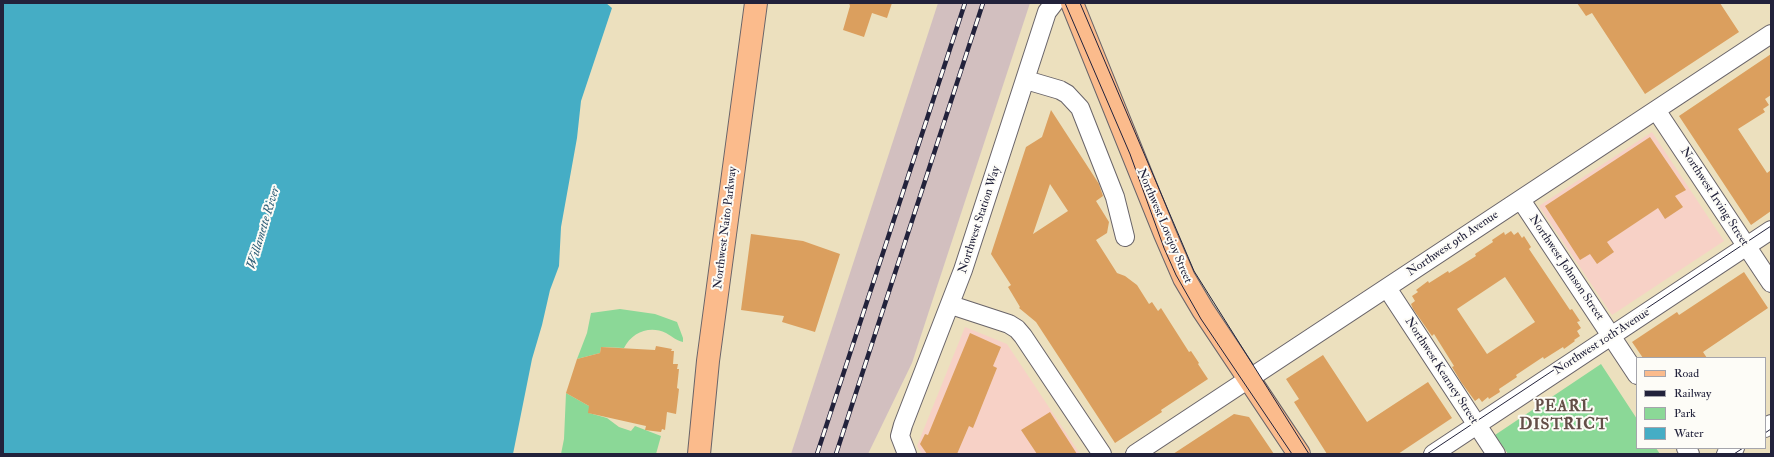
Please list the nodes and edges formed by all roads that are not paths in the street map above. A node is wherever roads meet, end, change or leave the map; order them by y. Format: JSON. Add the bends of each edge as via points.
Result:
{"nodes":[{"id":1,"x":756,"y":3,"type":"edge"},
{"id":2,"x":1054,"y":3,"type":"edge"},
{"id":3,"x":1072,"y":3,"type":"edge"},
{"id":4,"x":1771,"y":34,"type":"edge"},
{"id":5,"x":1026,"y":80,"type":"junction"},
{"id":6,"x":1656,"y":110,"type":"junction"},
{"id":7,"x":1520,"y":200,"type":"junction"},
{"id":8,"x":1771,"y":230,"type":"edge"},
{"id":9,"x":1125,"y":238,"type":"dead end"},
{"id":10,"x":1746,"y":246,"type":"junction"},
{"id":11,"x":1771,"y":283,"type":"edge"},
{"id":12,"x":1387,"y":288,"type":"junction"},
{"id":13,"x":951,"y":305,"type":"junction"},
{"id":14,"x":1611,"y":336,"type":"junction"},
{"id":15,"x":1636,"y":374,"type":"edge"},
{"id":16,"x":1250,"y":379,"type":"junction"},
{"id":17,"x":1477,"y":425,"type":"junction"},
{"id":18,"x":699,"y":454,"type":"edge"},
{"id":19,"x":907,"y":454,"type":"edge"},
{"id":20,"x":1102,"y":454,"type":"edge"},
{"id":21,"x":1135,"y":454,"type":"edge"},
{"id":22,"x":1299,"y":454,"type":"edge"},
{"id":23,"x":1433,"y":454,"type":"edge"},
{"id":24,"x":1496,"y":454,"type":"edge"}],
"edges":[{"from":1,"to":18,"type":"main road","name":"Northwest Naito Parkway","via":[[708,361]]},
{"from":2,"to":5,"type":"street","name":"Northwest Station Way","via":[[1047,12]]},
{"from":3,"to":16,"type":"main road","name":"Northwest Lovejoy Street","via":[[1182,273],[1194,296]]},
{"from":4,"to":6,"type":"street","name":"Northwest 9th Avenue"},
{"from":5,"to":9,"type":"street","via":[[1060,90],[1080,108],[1115,197]]},
{"from":5,"to":13,"type":"street","name":"Northwest Station Way"},
{"from":6,"to":7,"type":"street","name":"Northwest 9th Avenue"},
{"from":6,"to":10,"type":"street","name":"Northwest Irving Street"},
{"from":7,"to":12,"type":"street","name":"Northwest 9th Avenue"},
{"from":7,"to":14,"type":"street","name":"Northwest Johnson Street"},
{"from":8,"to":10,"type":"street","name":"Northwest 10th Avenue"},
{"from":10,"to":11,"type":"street","name":"Northwest Irving Street"},
{"from":10,"to":14,"type":"street","name":"Northwest 10th Avenue"},
{"from":12,"to":16,"type":"street","name":"Northwest 9th Avenue"},
{"from":12,"to":17,"type":"street","name":"Northwest Kearney Street"},
{"from":13,"to":19,"type":"street","name":"Northwest Station Way","via":[[903,425],[900,436]]},
{"from":13,"to":20,"type":"street","via":[[1017,329]]},
{"from":14,"to":15,"type":"street","name":"Northwest Johnson Street"},
{"from":14,"to":17,"type":"street","name":"Northwest 10th Avenue"},
{"from":16,"to":21,"type":"street","name":"Northwest 9th Avenue"},
{"from":16,"to":22,"type":"main road","name":"Northwest Lovejoy Street"},
{"from":17,"to":23,"type":"street","name":"Northwest 10th Avenue"},
{"from":17,"to":24,"type":"street","name":"Northwest Kearney Street"}]}
